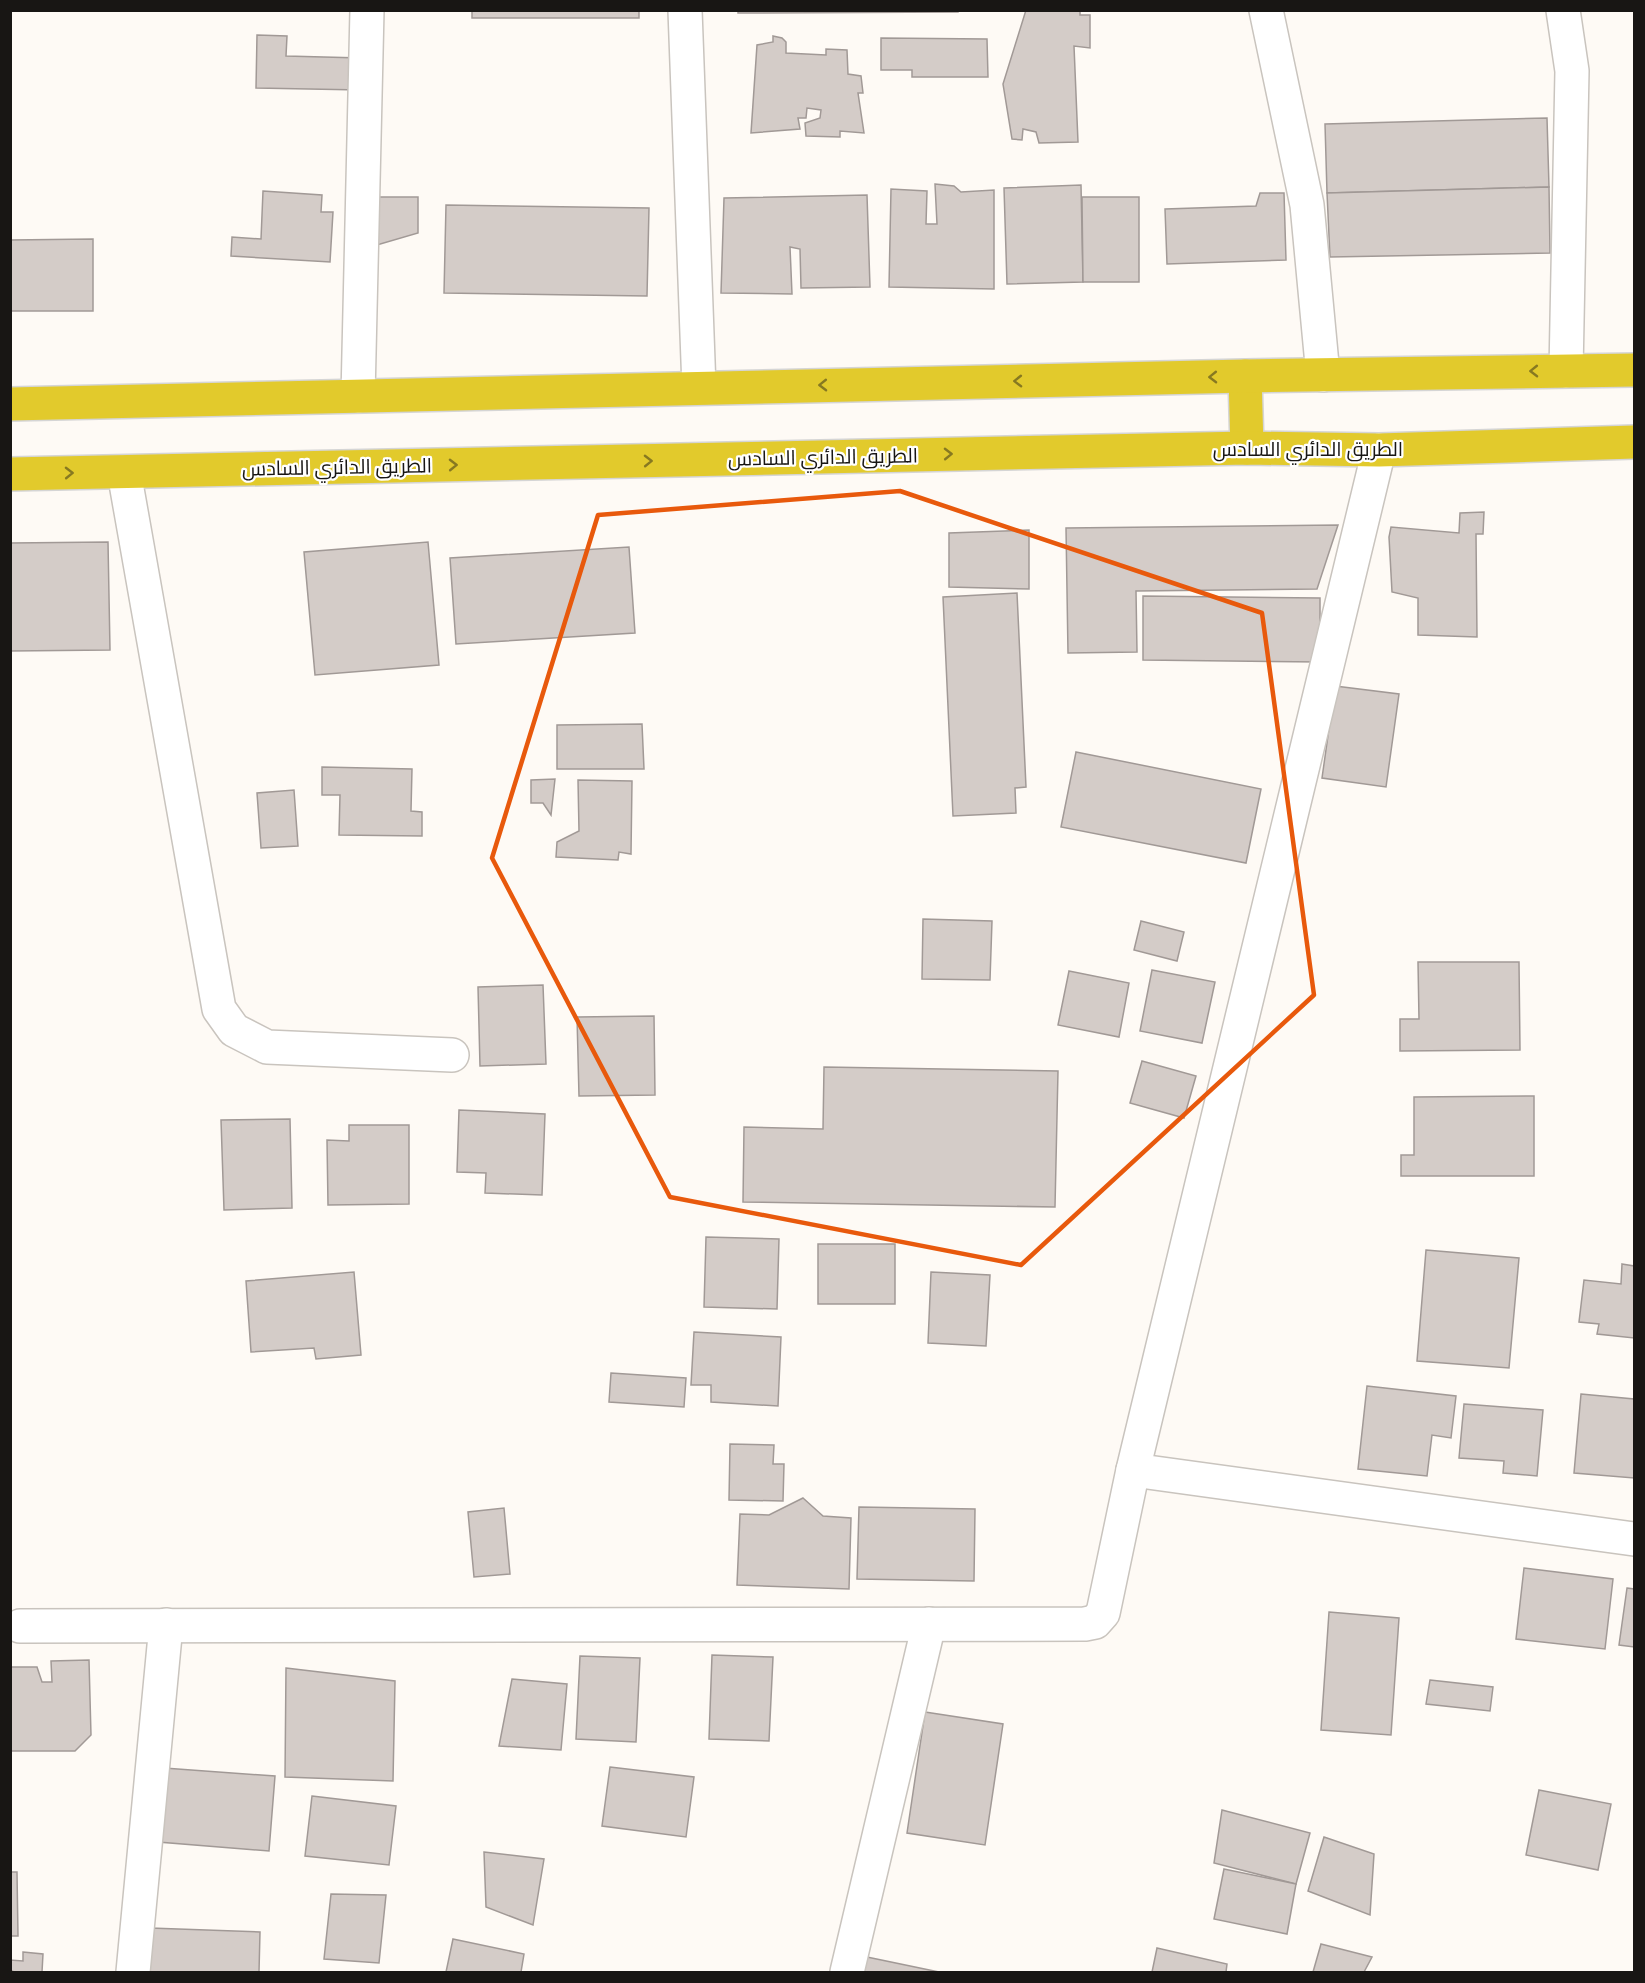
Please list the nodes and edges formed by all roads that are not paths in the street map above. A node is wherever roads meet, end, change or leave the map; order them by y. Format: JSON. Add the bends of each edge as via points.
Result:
{"nodes":[{"id":1,"x":367,"y":10,"type":"edge"},
{"id":2,"x":685,"y":10,"type":"edge"},
{"id":3,"x":1266,"y":10,"type":"edge"},
{"id":4,"x":1563,"y":10,"type":"edge"},
{"id":5,"x":1635,"y":370,"type":"edge"},
{"id":6,"x":1566,"y":371,"type":"junction"},
{"id":7,"x":1323,"y":375,"type":"junction"},
{"id":8,"x":1245,"y":376,"type":"junction"},
{"id":9,"x":699,"y":388,"type":"junction"},
{"id":10,"x":358,"y":396,"type":"junction"},
{"id":11,"x":10,"y":405,"type":"edge"},
{"id":12,"x":1635,"y":442,"type":"edge"},
{"id":13,"x":1247,"y":448,"type":"junction"},
{"id":14,"x":1379,"y":450,"type":"junction"},
{"id":15,"x":124,"y":472,"type":"junction"},
{"id":16,"x":10,"y":474,"type":"edge"},
{"id":17,"x":452,"y":1055,"type":"dead end"},
{"id":18,"x":1133,"y":1470,"type":"junction"},
{"id":19,"x":1635,"y":1539,"type":"edge"},
{"id":20,"x":929,"y":1624,"type":"junction"},
{"id":21,"x":166,"y":1625,"type":"junction"},
{"id":22,"x":20,"y":1626,"type":"dead end"},
{"id":23,"x":133,"y":1972,"type":"edge"},
{"id":24,"x":847,"y":1972,"type":"edge"}],
"edges":[{"from":1,"to":10,"type":"street"},
{"from":2,"to":9,"type":"street"},
{"from":3,"to":7,"type":"street","via":[[1307,205]]},
{"from":4,"to":6,"type":"street","via":[[1572,71]]},
{"from":5,"to":6,"type":"highway"},
{"from":6,"to":7,"type":"highway","one_way":true},
{"from":7,"to":8,"type":"highway"},
{"from":8,"to":9,"type":"highway","one_way":true},
{"from":8,"to":13,"type":"highway"},
{"from":9,"to":10,"type":"highway"},
{"from":10,"to":11,"type":"highway"},
{"from":12,"to":14,"type":"highway","name":"الطريق الدائري السادس"},
{"from":13,"to":14,"type":"highway","name":"الطريق الدائري السادس"},
{"from":15,"to":13,"type":"highway","name":"الطريق الدائري السادس","one_way":true},
{"from":14,"to":18,"type":"street"},
{"from":16,"to":15,"type":"highway","name":"الطريق الدائري السادس","one_way":true},
{"from":15,"to":17,"type":"street","via":[[219,1010],[234,1030],[267,1047]]},
{"from":18,"to":19,"type":"street"},
{"from":18,"to":20,"type":"street","via":[[1102,1613],[1095,1622]]},
{"from":20,"to":21,"type":"street"},
{"from":20,"to":24,"type":"street"},
{"from":21,"to":22,"type":"street"},
{"from":21,"to":23,"type":"street"}]}
